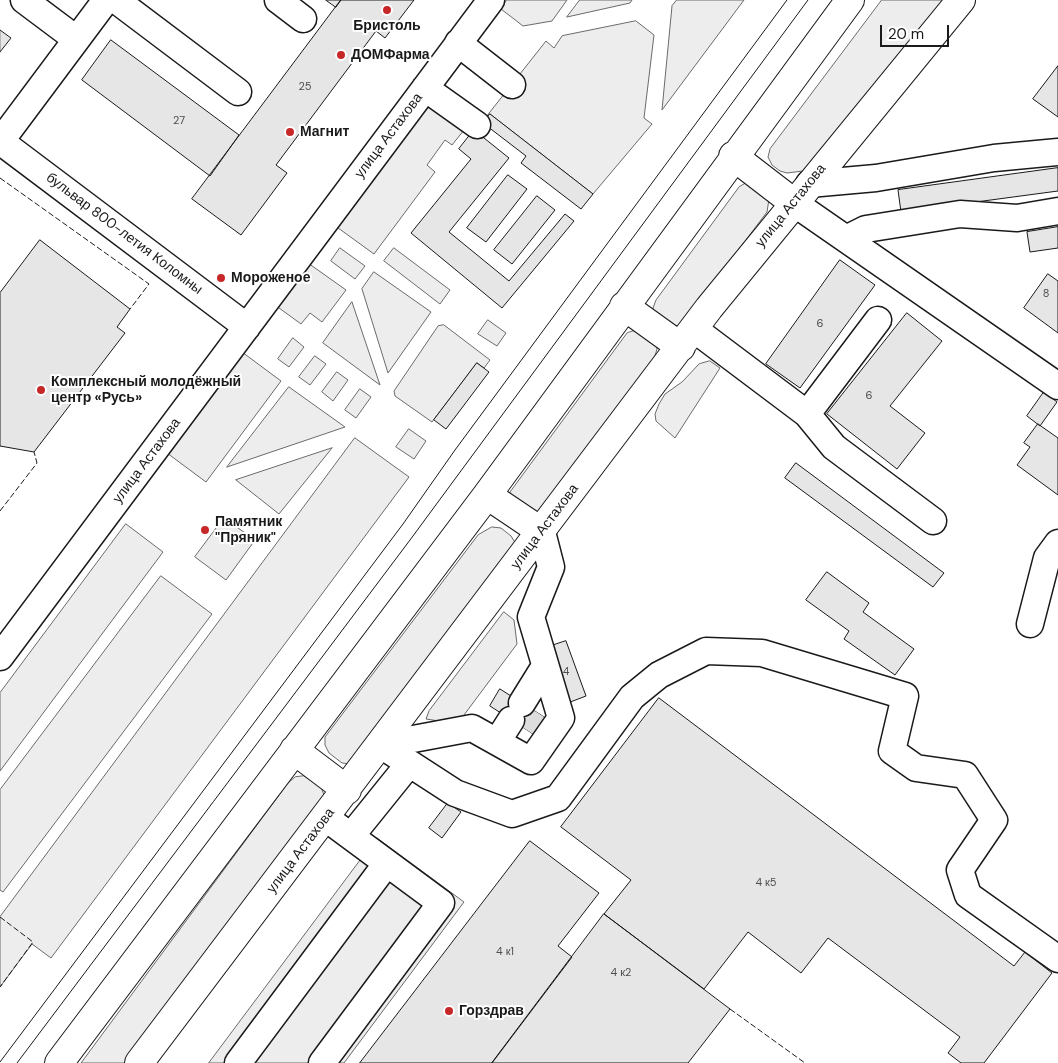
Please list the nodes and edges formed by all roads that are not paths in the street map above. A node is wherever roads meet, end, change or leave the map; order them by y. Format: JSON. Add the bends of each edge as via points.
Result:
{"nodes":[{"id":1,"x":24,"y":0,"type":"edge"},
{"id":2,"x":106,"y":0,"type":"edge"},
{"id":3,"x":116,"y":0,"type":"edge"},
{"id":4,"x":278,"y":0,"type":"edge"},
{"id":5,"x":491,"y":0,"type":"edge"},
{"id":6,"x":850,"y":0,"type":"edge"},
{"id":7,"x":961,"y":0,"type":"edge"},
{"id":8,"x":303,"y":20,"type":"dead end"},
{"id":9,"x":76,"y":39,"type":"junction"},
{"id":10,"x":458,"y":43,"type":"junction"},
{"id":11,"x":512,"y":85,"type":"dead end"},
{"id":12,"x":425,"y":88,"type":"junction"},
{"id":13,"x":238,"y":92,"type":"dead end"},
{"id":14,"x":477,"y":125,"type":"dead end"},
{"id":15,"x":0,"y":141,"type":"edge"},
{"id":16,"x":1058,"y":152,"type":"edge"},
{"id":17,"x":733,"y":156,"type":"junction"},
{"id":18,"x":802,"y":193,"type":"junction"},
{"id":19,"x":1058,"y":211,"type":"edge"},
{"id":20,"x":846,"y":239,"type":"junction"},
{"id":21,"x":624,"y":306,"type":"junction"},
{"id":22,"x":878,"y":320,"type":"dead end"},
{"id":23,"x":247,"y":327,"type":"junction"},
{"id":24,"x":688,"y":338,"type":"junction"},
{"id":25,"x":1058,"y":386,"type":"edge"},
{"id":26,"x":807,"y":414,"type":"junction"},
{"id":27,"x":487,"y":495,"type":"junction"},
{"id":28,"x":933,"y":521,"type":"dead end"},
{"id":29,"x":542,"y":532,"type":"junction"},
{"id":30,"x":1058,"y":542,"type":"edge"},
{"id":31,"x":1030,"y":624,"type":"dead end"},
{"id":32,"x":0,"y":657,"type":"edge"},
{"id":33,"x":381,"y":745,"type":"junction"},
{"id":34,"x":294,"y":750,"type":"junction"},
{"id":35,"x":409,"y":764,"type":"junction"},
{"id":36,"x":347,"y":790,"type":"junction"},
{"id":37,"x":326,"y":818,"type":"junction"},
{"id":38,"x":351,"y":836,"type":"junction"},
{"id":39,"x":387,"y":863,"type":"junction"},
{"id":40,"x":1058,"y":959,"type":"edge"},
{"id":41,"x":59,"y":1063,"type":"edge"},
{"id":42,"x":140,"y":1063,"type":"edge"},
{"id":43,"x":238,"y":1063,"type":"edge"},
{"id":44,"x":322,"y":1063,"type":"edge"}],
"edges":[{"from":1,"to":9,"type":"street"},
{"from":2,"to":9,"type":"street"},
{"from":3,"to":13,"type":"street"},
{"from":4,"to":8,"type":"street"},
{"from":5,"to":10,"type":"street","name":"улица Астахова"},
{"from":6,"to":17,"type":"main road"},
{"from":7,"to":18,"type":"main road","name":"улица Астахова"},
{"from":9,"to":15,"type":"street"},
{"from":10,"to":11,"type":"street"},
{"from":10,"to":12,"type":"street","name":"улица Астахова"},
{"from":12,"to":14,"type":"street"},
{"from":12,"to":23,"type":"street","name":"улица Астахова"},
{"from":15,"to":23,"type":"street","name":"бульвар 800-летия Коломны"},
{"from":16,"to":18,"type":"street","via":[[994,158]]},
{"from":17,"to":18,"type":"main road"},
{"from":17,"to":21,"type":"main road"},
{"from":18,"to":20,"type":"street"},
{"from":18,"to":24,"type":"main road","name":"улица Астахова"},
{"from":19,"to":20,"type":"street","via":[[1017,218],[960,214],[866,229]]},
{"from":20,"to":25,"type":"street"},
{"from":21,"to":24,"type":"main road"},
{"from":21,"to":27,"type":"main road"},
{"from":22,"to":26,"type":"street"},
{"from":23,"to":32,"type":"street","name":"улица Астахова"},
{"from":24,"to":26,"type":"street"},
{"from":24,"to":29,"type":"main road","name":"улица Астахова"},
{"from":26,"to":28,"type":"street","via":[[834,447]]},
{"from":27,"to":29,"type":"main road"},
{"from":27,"to":34,"type":"main road"},
{"from":29,"to":33,"type":"main road","name":"улица Астахова"},
{"from":29,"to":33,"type":"street","via":[[551,567],[530,617],[545,666],[524,723],[472,728]]},
{"from":30,"to":31,"type":"street","via":[[1047,558]]},
{"from":33,"to":35,"type":"street"},
{"from":33,"to":36,"type":"main road","name":"улица Астахова"},
{"from":34,"to":36,"type":"main road"},
{"from":34,"to":41,"type":"main road"},
{"from":35,"to":38,"type":"street"},
{"from":35,"to":40,"type":"street","via":[[455,793],[512,814],[558,798],[632,697],[659,674],[706,651],[762,653],[905,696],[892,751],[916,768],[966,775],[994,820],[960,870],[968,894]]},
{"from":36,"to":37,"type":"main road","name":"улица Астахова"},
{"from":37,"to":38,"type":"street"},
{"from":37,"to":42,"type":"main road","name":"улица Астахова"},
{"from":38,"to":39,"type":"street"},
{"from":39,"to":43,"type":"street"},
{"from":39,"to":44,"type":"street","via":[[441,903]]}]}
